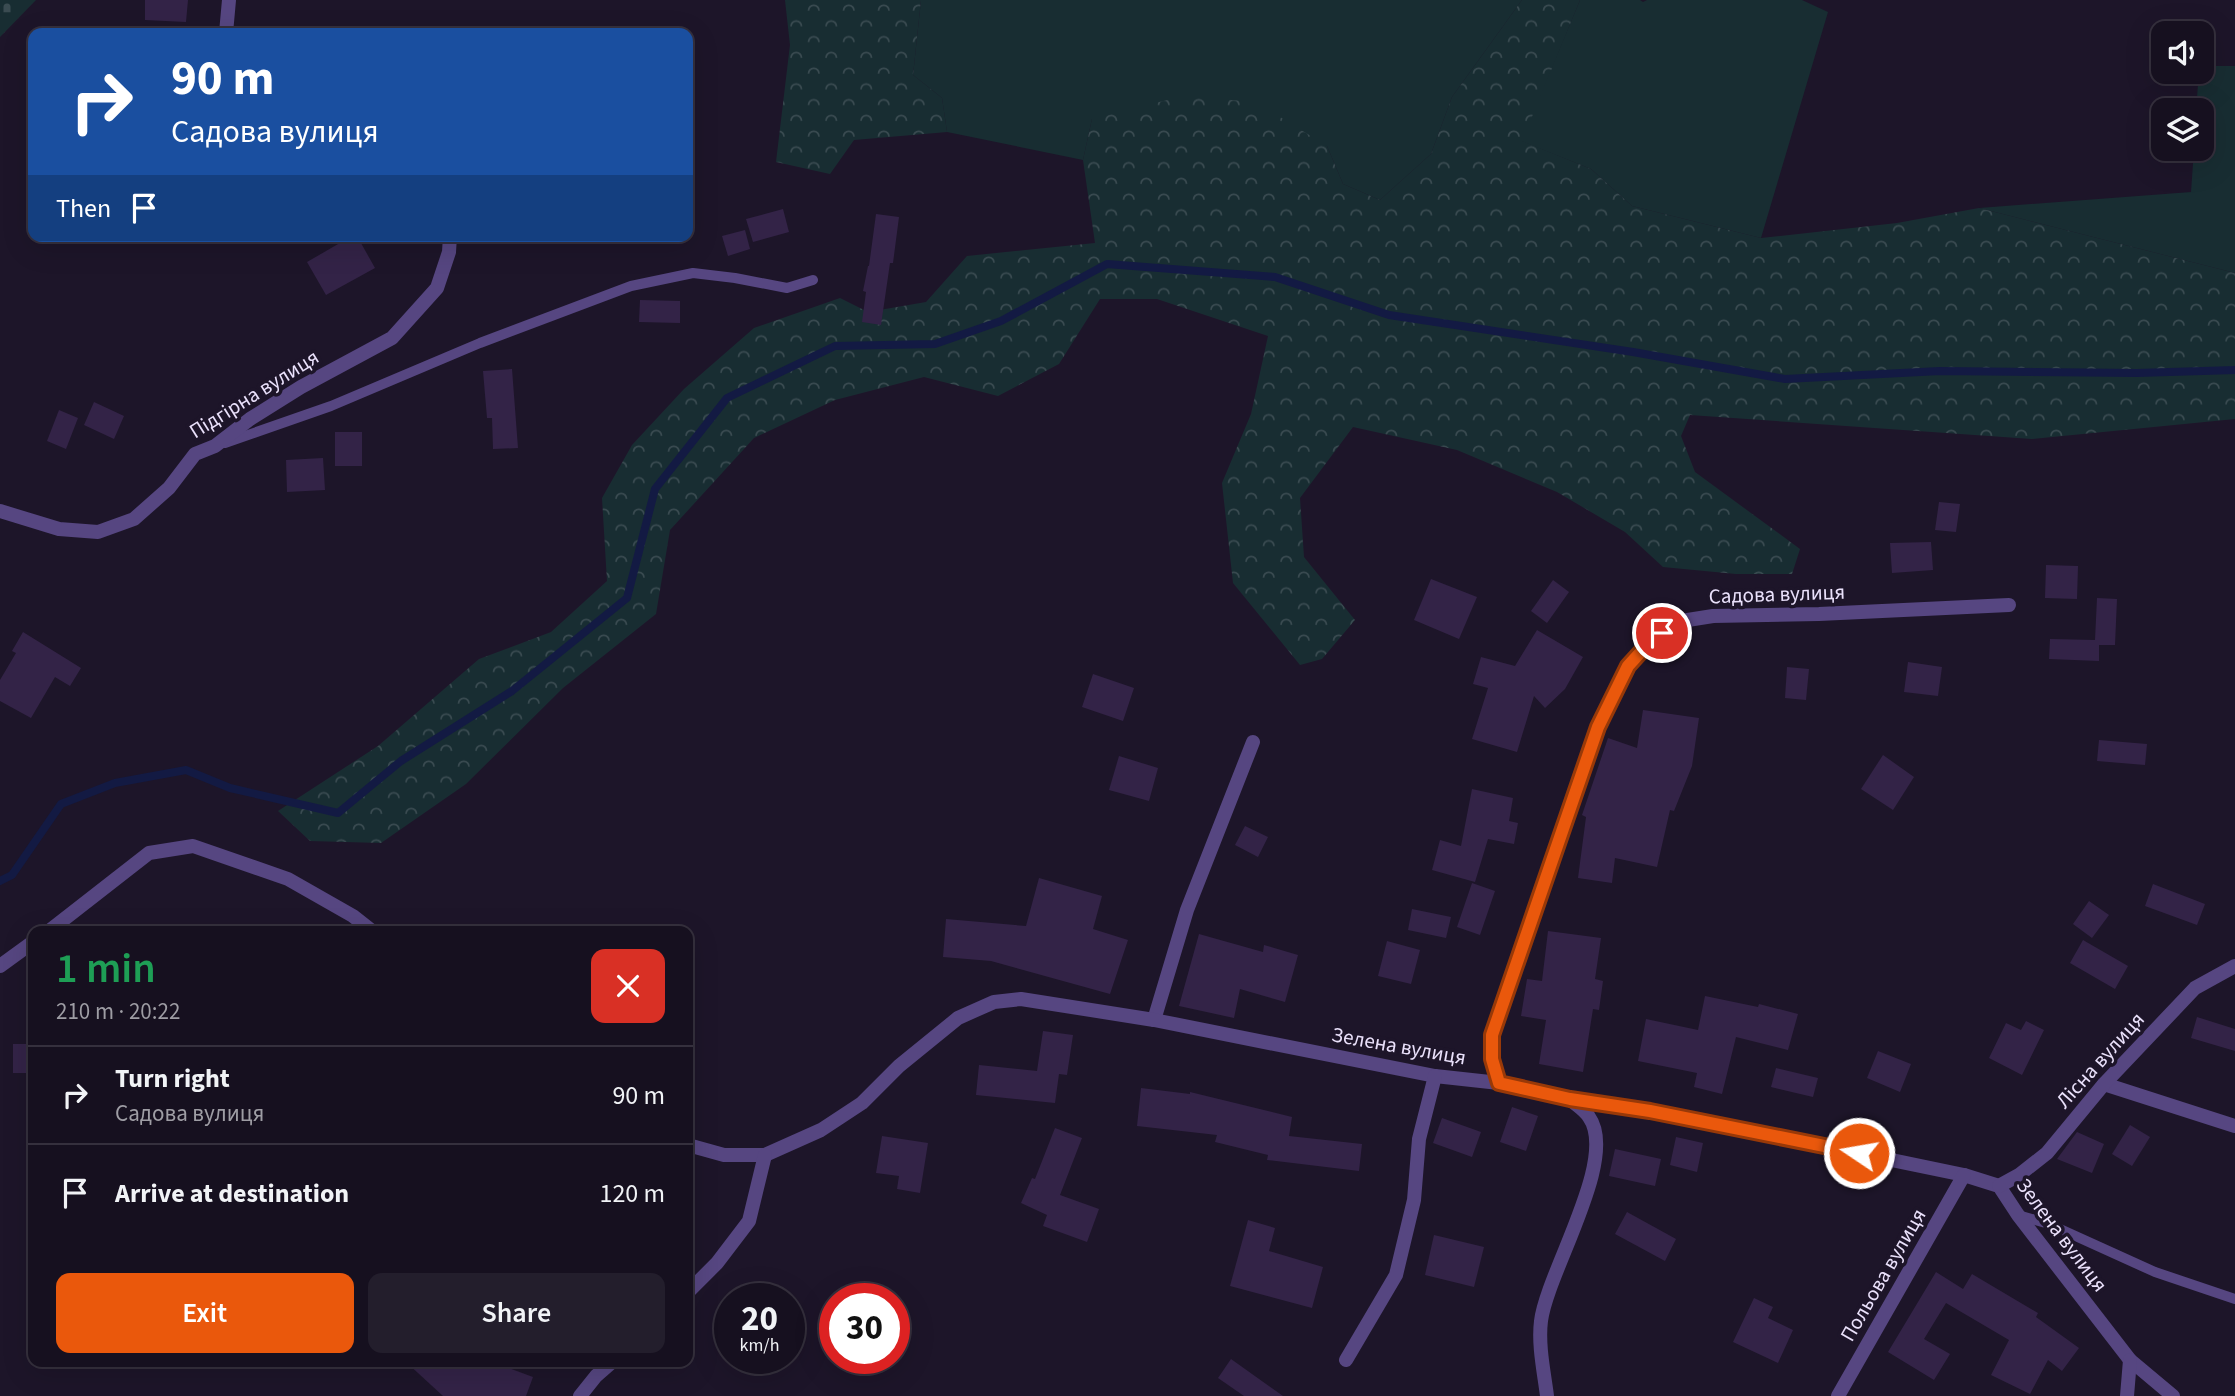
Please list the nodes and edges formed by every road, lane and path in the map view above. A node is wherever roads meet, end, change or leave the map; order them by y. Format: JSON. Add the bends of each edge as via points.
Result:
{"nodes":[{"id":1,"x":229,"y":0,"type":"edge"},
{"id":2,"x":226,"y":28,"type":"edge"},
{"id":3,"x":450,"y":242,"type":"edge"},
{"id":4,"x":813,"y":280,"type":"dead end"},
{"id":5,"x":215,"y":446,"type":"junction"},
{"id":6,"x":0,"y":511,"type":"edge"},
{"id":7,"x":2010,"y":605,"type":"dead end"},
{"id":8,"x":1253,"y":742,"type":"dead end"},
{"id":9,"x":55,"y":926,"type":"edge"},
{"id":10,"x":366,"y":926,"type":"edge"},
{"id":11,"x":28,"y":947,"type":"edge"},
{"id":12,"x":2235,"y":966,"type":"edge"},
{"id":13,"x":0,"y":967,"type":"edge"},
{"id":14,"x":1154,"y":1020,"type":"junction"},
{"id":15,"x":1435,"y":1076,"type":"junction"},
{"id":16,"x":1499,"y":1083,"type":"junction"},
{"id":17,"x":2105,"y":1084,"type":"junction"},
{"id":18,"x":1570,"y":1099,"type":"junction"},
{"id":19,"x":2235,"y":1126,"type":"edge"},
{"id":20,"x":693,"y":1146,"type":"edge"},
{"id":21,"x":765,"y":1155,"type":"junction"},
{"id":22,"x":1964,"y":1175,"type":"junction"},
{"id":23,"x":1999,"y":1186,"type":"junction"},
{"id":24,"x":2018,"y":1215,"type":"junction"},
{"id":25,"x":693,"y":1287,"type":"edge"},
{"id":26,"x":2235,"y":1300,"type":"edge"},
{"id":27,"x":1346,"y":1360,"type":"dead end"},
{"id":28,"x":2130,"y":1360,"type":"junction"},
{"id":29,"x":606,"y":1367,"type":"edge"},
{"id":30,"x":580,"y":1396,"type":"edge"},
{"id":31,"x":1547,"y":1396,"type":"edge"},
{"id":32,"x":1838,"y":1396,"type":"edge"},
{"id":33,"x":2127,"y":1396,"type":"edge"},
{"id":34,"x":2173,"y":1396,"type":"edge"}],
"edges":[{"from":1,"to":2,"type":"street"},
{"from":3,"to":5,"type":"street","name":"Підгірна вулиця","via":[[437,288],[392,338],[250,419]]},
{"from":4,"to":5,"type":"lane","via":[[788,288],[693,273],[631,286],[331,406]]},
{"from":5,"to":6,"type":"street","name":"Підгірна вулиця","via":[[195,454],[169,488],[134,519],[98,532],[59,529]]},
{"from":7,"to":16,"type":"street","name":"Садова вулиця","via":[[1713,616],[1675,622],[1649,643],[1628,666],[1598,727],[1496,1023],[1492,1059]]},
{"from":8,"to":14,"type":"street","via":[[1187,910]]},
{"from":9,"to":10,"type":"street","via":[[149,853],[193,846],[288,879]]},
{"from":11,"to":13,"type":"street"},
{"from":12,"to":17,"type":"street","name":"Лісна вулиця","via":[[2195,988]]},
{"from":14,"to":15,"type":"street","name":"Зелена вулиця"},
{"from":14,"to":21,"type":"street","name":"Зелена вулиця","via":[[1021,999],[994,1002],[958,1018],[862,1102],[821,1130]]},
{"from":15,"to":16,"type":"street","name":"Зелена вулиця"},
{"from":15,"to":27,"type":"street","via":[[1419,1139],[1414,1200],[1396,1275]]},
{"from":16,"to":18,"type":"street","name":"Зелена вулиця"},
{"from":17,"to":19,"type":"street"},
{"from":17,"to":23,"type":"street","name":"Лісна вулиця","via":[[2047,1153]]},
{"from":18,"to":22,"type":"street","name":"Зелена вулиця"},
{"from":18,"to":31,"type":"street","via":[[1591,1118],[1597,1143],[1591,1180],[1552,1279],[1541,1322]]},
{"from":20,"to":21,"type":"street","via":[[724,1155]]},
{"from":21,"to":25,"type":"street","via":[[749,1221]]},
{"from":22,"to":23,"type":"street","name":"Зелена вулиця"},
{"from":22,"to":32,"type":"street","name":"Польова вулиця"},
{"from":23,"to":24,"type":"street","name":"Зелена вулиця"},
{"from":24,"to":26,"type":"lane"},
{"from":24,"to":28,"type":"street","name":"Зелена вулиця"},
{"from":28,"to":33,"type":"street"},
{"from":28,"to":34,"type":"street","name":"Зелена вулиця"},
{"from":29,"to":30,"type":"street"}]}
